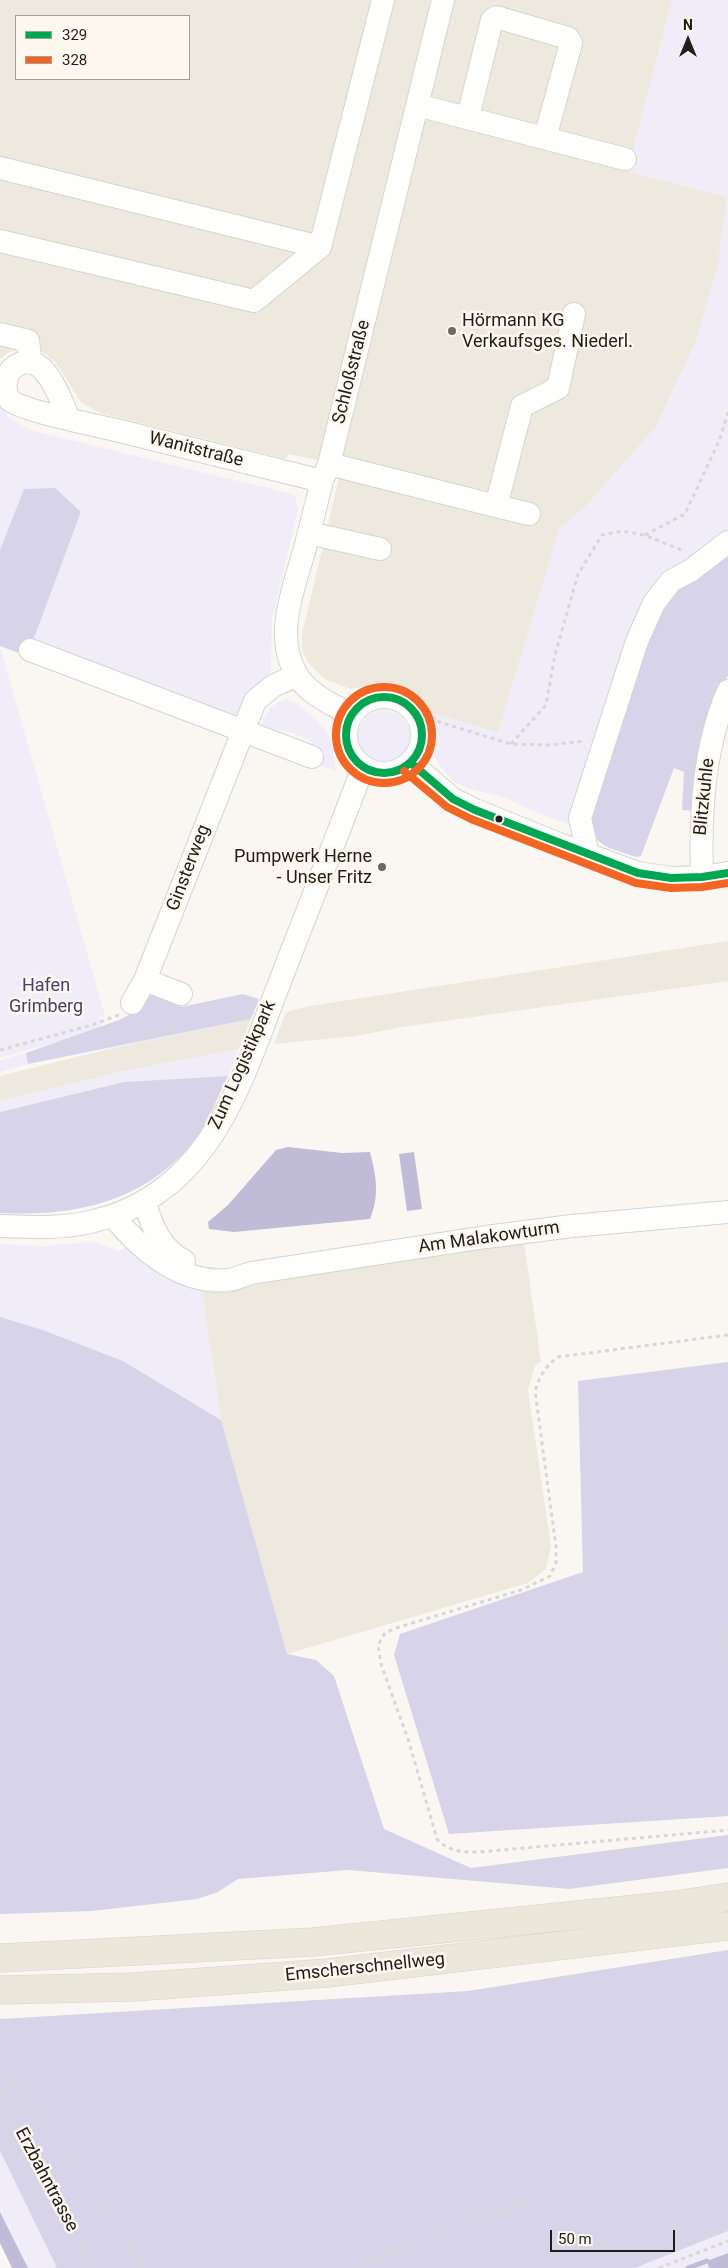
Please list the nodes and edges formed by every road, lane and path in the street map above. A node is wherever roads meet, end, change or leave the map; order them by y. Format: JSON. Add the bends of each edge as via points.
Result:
{"nodes":[{"id":1,"x":383,"y":0,"type":"edge"},
{"id":2,"x":443,"y":0,"type":"edge"},
{"id":3,"x":418,"y":105,"type":"junction"},
{"id":4,"x":468,"y":118,"type":"junction"},
{"id":5,"x":544,"y":138,"type":"junction"},
{"id":6,"x":625,"y":159,"type":"dead end"},
{"id":7,"x":0,"y":168,"type":"edge"},
{"id":8,"x":0,"y":240,"type":"edge"},
{"id":9,"x":320,"y":247,"type":"junction"},
{"id":10,"x":574,"y":314,"type":"dead end"},
{"id":11,"x":0,"y":334,"type":"edge"},
{"id":12,"x":31,"y":363,"type":"junction"},
{"id":13,"x":3,"y":383,"type":"edge"},
{"id":14,"x":728,"y":412,"type":"edge"},
{"id":15,"x":70,"y":419,"type":"junction"},
{"id":16,"x":326,"y":473,"type":"junction"},
{"id":17,"x":496,"y":506,"type":"junction"},
{"id":18,"x":529,"y":514,"type":"dead end"},
{"id":19,"x":309,"y":533,"type":"junction"},
{"id":20,"x":644,"y":535,"type":"junction"},
{"id":21,"x":728,"y":542,"type":"edge"},
{"id":22,"x":380,"y":549,"type":"dead end"},
{"id":23,"x":705,"y":560,"type":"junction"},
{"id":24,"x":30,"y":650,"type":"dead end"},
{"id":25,"x":297,"y":675,"type":"junction"},
{"id":26,"x":728,"y":691,"type":"edge"},
{"id":27,"x":352,"y":715,"type":"junction"},
{"id":28,"x":422,"y":726,"type":"junction"},
{"id":29,"x":243,"y":731,"type":"junction"},
{"id":30,"x":608,"y":731,"type":"junction"},
{"id":31,"x":510,"y":744,"type":"junction"},
{"id":32,"x":312,"y":757,"type":"dead end"},
{"id":33,"x":411,"y":763,"type":"junction"},
{"id":34,"x":363,"y":767,"type":"junction"},
{"id":35,"x":588,"y":855,"type":"junction"},
{"id":36,"x":728,"y":873,"type":"edge"},
{"id":37,"x":702,"y":877,"type":"junction"},
{"id":38,"x":145,"y":980,"type":"junction"},
{"id":39,"x":181,"y":994,"type":"dead end"},
{"id":40,"x":132,"y":1003,"type":"dead end"},
{"id":41,"x":106,"y":1020,"type":"dead end"},
{"id":42,"x":0,"y":1050,"type":"edge"},
{"id":43,"x":144,"y":1201,"type":"junction"},
{"id":44,"x":728,"y":1212,"type":"edge"},
{"id":45,"x":113,"y":1216,"type":"junction"},
{"id":46,"x":0,"y":1226,"type":"edge"},
{"id":47,"x":251,"y":1273,"type":"junction"},
{"id":48,"x":728,"y":1335,"type":"edge"},
{"id":49,"x":728,"y":1622,"type":"edge"},
{"id":50,"x":728,"y":1662,"type":"edge"},
{"id":51,"x":728,"y":1830,"type":"edge"},
{"id":52,"x":728,"y":1897,"type":"edge"},
{"id":53,"x":728,"y":1926,"type":"edge"},
{"id":54,"x":0,"y":1958,"type":"edge"},
{"id":55,"x":0,"y":1990,"type":"edge"},
{"id":56,"x":0,"y":2061,"type":"edge"},
{"id":57,"x":0,"y":2092,"type":"edge"},
{"id":58,"x":540,"y":2196,"type":"dead end"},
{"id":59,"x":728,"y":2241,"type":"edge"},
{"id":60,"x":93,"y":2268,"type":"edge"},
{"id":61,"x":143,"y":2268,"type":"edge"},
{"id":62,"x":352,"y":2268,"type":"edge"},
{"id":63,"x":660,"y":2268,"type":"edge"}],
"edges":[{"from":1,"to":9,"type":"street"},
{"from":2,"to":3,"type":"street","name":"Schloßstraße"},
{"from":3,"to":4,"type":"street"},
{"from":3,"to":16,"type":"street","name":"Schloßstraße"},
{"from":4,"to":5,"type":"street"},
{"from":4,"to":5,"type":"street","via":[[492,20],[496,17],[568,38],[571,42]]},
{"from":5,"to":6,"type":"street"},
{"from":7,"to":9,"type":"street"},
{"from":8,"to":9,"type":"street","via":[[254,300]]},
{"from":10,"to":17,"type":"street","via":[[558,388],[522,406]]},
{"from":11,"to":12,"type":"street","via":[[28,341]]},
{"from":12,"to":13,"type":"street","name":"Wanitstraße","via":[[12,369]]},
{"from":12,"to":15,"type":"street","via":[[49,375]]},
{"from":13,"to":15,"type":"street","name":"Wanitstraße","via":[[10,401],[19,406]]},
{"from":14,"to":20,"type":"path","via":[[720,439],[685,514]]},
{"from":15,"to":16,"type":"street","name":"Wanitstraße"},
{"from":16,"to":17,"type":"street","name":"Wanitstraße"},
{"from":16,"to":19,"type":"street","name":"Schloßstraße"},
{"from":17,"to":18,"type":"street","name":"Wanitstraße"},
{"from":19,"to":22,"type":"street"},
{"from":19,"to":25,"type":"street","name":"Schloßstraße","via":[[289,606],[286,630],[288,653]]},
{"from":20,"to":23,"type":"path"},
{"from":20,"to":31,"type":"path","via":[[622,531],[602,535],[578,574],[555,655],[546,706]]},
{"from":21,"to":23,"type":"street"},
{"from":23,"to":30,"type":"street","via":[[670,581],[654,604],[636,642]]},
{"from":24,"to":29,"type":"street"},
{"from":25,"to":27,"type":"street","name":"Schloßstraße","via":[[320,698]]},
{"from":25,"to":29,"type":"street","name":"Ginsterweg","via":[[273,686],[255,701]]},
{"from":26,"to":37,"type":"street","name":"Blitzkuhle","via":[[711,747],[705,784]]},
{"from":27,"to":28,"type":"street","via":[[371,700],[395,698],[412,709]]},
{"from":27,"to":34,"type":"street","via":[[346,734],[347,744],[355,760]]},
{"from":28,"to":31,"type":"path","via":[[436,721]]},
{"from":28,"to":33,"type":"street","via":[[422,746]]},
{"from":29,"to":32,"type":"street"},
{"from":29,"to":38,"type":"street","name":"Ginsterweg"},
{"from":30,"to":31,"type":"path","via":[[588,741],[548,746]]},
{"from":30,"to":35,"type":"street","via":[[580,818]]},
{"from":33,"to":34,"type":"street","via":[[393,773],[372,772]]},
{"from":33,"to":35,"type":"street","via":[[452,799],[498,821]]},
{"from":34,"to":43,"type":"street","name":"Zum Logistikpark","via":[[226,1114],[191,1166]]},
{"from":35,"to":37,"type":"street","via":[[638,873]]},
{"from":36,"to":37,"type":"street"},
{"from":38,"to":39,"type":"street"},
{"from":38,"to":40,"type":"street","name":"Ginsterweg"},
{"from":41,"to":42,"type":"path"},
{"from":43,"to":45,"type":"street","name":"Zum Logistikpark"},
{"from":43,"to":47,"type":"street","name":"Am Malakowturm","via":[[163,1246],[174,1256],[208,1269]]},
{"from":44,"to":47,"type":"street","name":"Am Malakowturm","via":[[515,1233]]},
{"from":45,"to":46,"type":"street","name":"Zum Logistikpark","via":[[94,1222],[52,1227]]},
{"from":45,"to":47,"type":"street","name":"Am Malakowturm","via":[[130,1237],[174,1269],[196,1277],[222,1280]]},
{"from":48,"to":51,"type":"path","via":[[558,1357],[548,1364],[535,1391],[556,1547],[556,1563],[550,1576],[521,1590],[396,1628],[384,1633],[378,1645],[381,1664],[409,1742],[437,1838],[444,1846],[456,1851],[479,1852]]},
{"from":49,"to":50,"type":"path","via":[[724,1653]]},
{"from":52,"to":54,"type":"highway","name":"Emscherschnellweg","via":[[313,1942]]},
{"from":53,"to":55,"type":"highway","name":"Emscherschnellweg","via":[[328,1973],[134,1987]]},
{"from":56,"to":61,"type":"path","via":[[21,2094],[56,2135]]},
{"from":57,"to":60,"type":"path","name":"Erzbahntrasse"},
{"from":58,"to":62,"type":"path"},
{"from":59,"to":63,"type":"path"}]}
